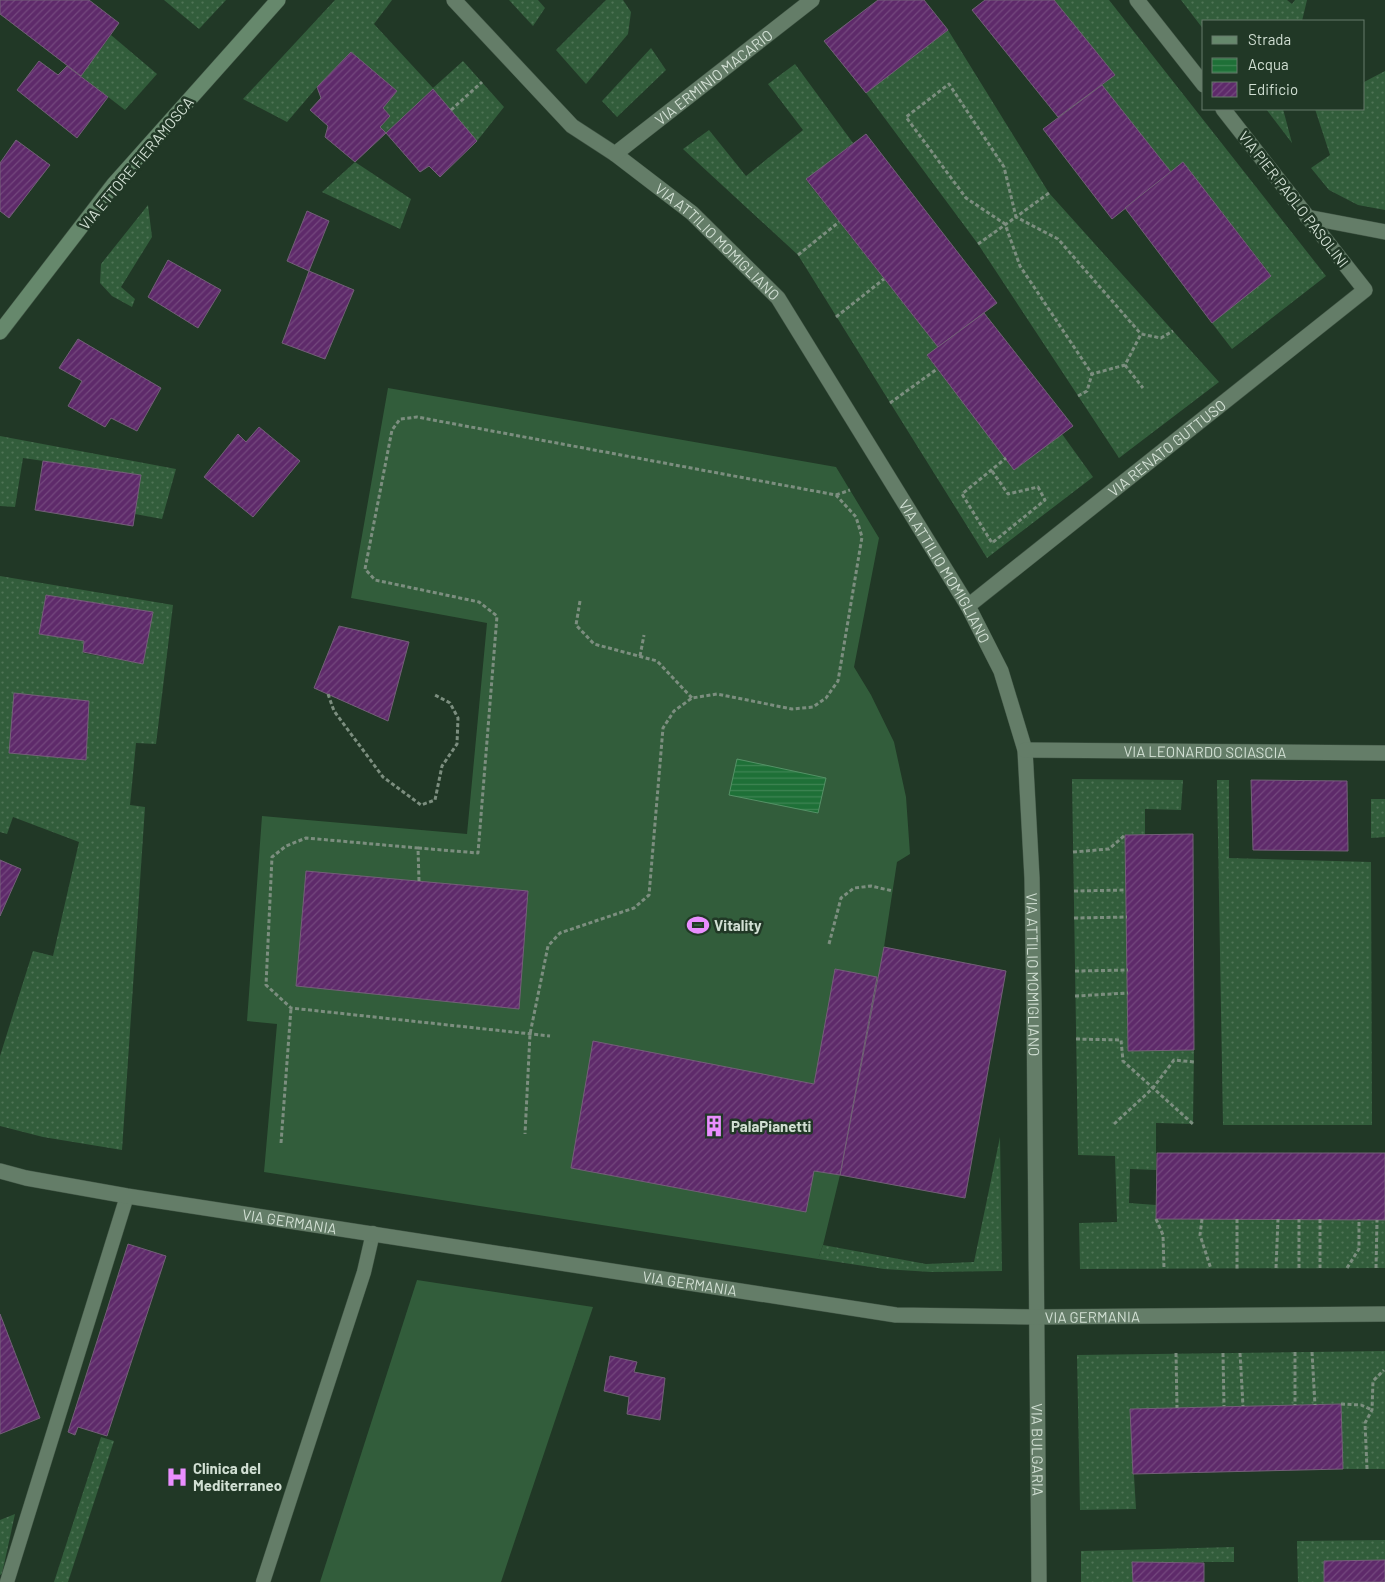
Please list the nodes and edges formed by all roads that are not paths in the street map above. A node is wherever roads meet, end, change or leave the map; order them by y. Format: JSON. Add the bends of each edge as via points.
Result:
{"nodes":[{"id":1,"x":278,"y":0,"type":"edge"},
{"id":2,"x":454,"y":0,"type":"edge"},
{"id":3,"x":812,"y":0,"type":"edge"},
{"id":4,"x":1137,"y":0,"type":"edge"},
{"id":5,"x":1202,"y":82,"type":"edge"},
{"id":6,"x":1223,"y":110,"type":"edge"},
{"id":7,"x":615,"y":154,"type":"junction"},
{"id":8,"x":1307,"y":216,"type":"junction"},
{"id":9,"x":1385,"y":232,"type":"edge"},
{"id":10,"x":1365,"y":290,"type":"joint"},
{"id":11,"x":0,"y":332,"type":"edge"},
{"id":12,"x":968,"y":606,"type":"junction"},
{"id":13,"x":1025,"y":750,"type":"junction"},
{"id":14,"x":1385,"y":753,"type":"edge"},
{"id":15,"x":0,"y":1171,"type":"edge"},
{"id":16,"x":127,"y":1196,"type":"junction"},
{"id":17,"x":373,"y":1233,"type":"junction"},
{"id":18,"x":1385,"y":1314,"type":"edge"},
{"id":19,"x":1036,"y":1317,"type":"junction"},
{"id":20,"x":7,"y":1582,"type":"edge"},
{"id":21,"x":263,"y":1582,"type":"edge"},
{"id":22,"x":1039,"y":1582,"type":"edge"}],
"edges":[{"from":1,"to":11,"type":"main road","name":"VIA ETTORE FIERAMOSCA","via":[[114,184]]},
{"from":2,"to":7,"type":"street","name":"VIA ATTILIO MOMIGLIANO","via":[[572,126]]},
{"from":3,"to":7,"type":"street","name":"VIA ERMINIO MACARIO"},
{"from":4,"to":5,"type":"street"},
{"from":6,"to":8,"type":"street","name":"VIA PIER PAOLO PASOLINI"},
{"from":7,"to":12,"type":"street","name":"VIA ATTILIO MOMIGLIANO","via":[[692,213],[778,298]]},
{"from":8,"to":9,"type":"street"},
{"from":8,"to":10,"type":"street","name":"VIA PIER PAOLO PASOLINI"},
{"from":10,"to":12,"type":"street","name":"VIA RENATO GUTTUSO"},
{"from":12,"to":13,"type":"street","name":"VIA ATTILIO MOMIGLIANO","via":[[1001,671]]},
{"from":13,"to":14,"type":"street","name":"VIA LEONARDO SCIASCIA"},
{"from":13,"to":19,"type":"street","name":"VIA ATTILIO MOMIGLIANO","via":[[1032,878]]},
{"from":15,"to":16,"type":"street","name":"VIA GERMANIA"},
{"from":16,"to":17,"type":"street","name":"VIA GERMANIA"},
{"from":16,"to":20,"type":"lane"},
{"from":17,"to":19,"type":"street","name":"VIA GERMANIA","via":[[896,1314]]},
{"from":17,"to":21,"type":"lane","via":[[364,1272]]},
{"from":18,"to":19,"type":"street","name":"VIA GERMANIA"},
{"from":19,"to":22,"type":"street","name":"VIA BULGARIA"}]}
